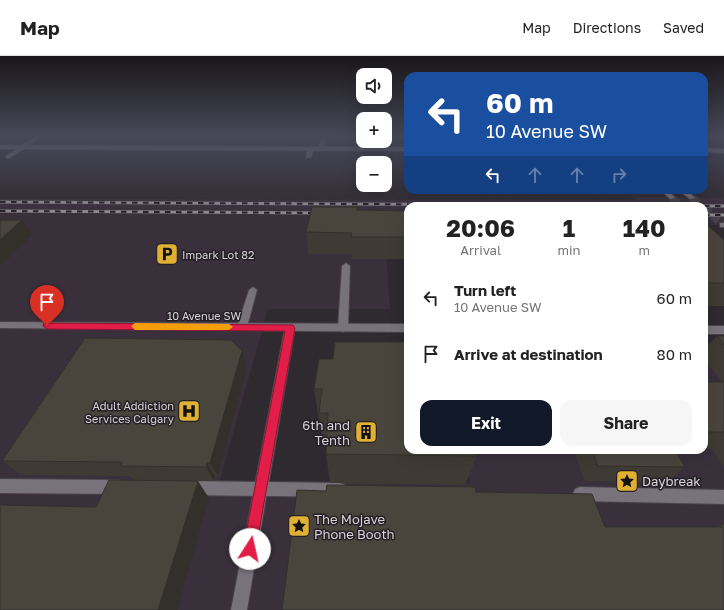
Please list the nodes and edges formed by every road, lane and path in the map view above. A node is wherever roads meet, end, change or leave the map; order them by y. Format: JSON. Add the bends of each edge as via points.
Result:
{"nodes":[{"id":1,"x":668,"y":194,"type":"edge"},
{"id":2,"x":687,"y":194,"type":"edge"},
{"id":3,"x":672,"y":198,"type":"tunnel mouth"},
{"id":4,"x":692,"y":198,"type":"tunnel mouth"},
{"id":5,"x":346,"y":266,"type":"dead end"},
{"id":6,"x":253,"y":290,"type":"dead end"},
{"id":7,"x":0,"y":325,"type":"edge"},
{"id":8,"x":242,"y":327,"type":"junction"},
{"id":9,"x":290,"y":328,"type":"junction"},
{"id":10,"x":343,"y":328,"type":"junction"},
{"id":11,"x":404,"y":328,"type":"edge"},
{"id":12,"x":708,"y":330,"type":"edge"},
{"id":13,"x":724,"y":330,"type":"edge"},
{"id":14,"x":0,"y":486,"type":"edge"},
{"id":15,"x":135,"y":487,"type":"edge"},
{"id":16,"x":175,"y":488,"type":"edge"},
{"id":17,"x":261,"y":489,"type":"junction"},
{"id":18,"x":350,"y":490,"type":"edge"},
{"id":19,"x":564,"y":494,"type":"edge"},
{"id":20,"x":724,"y":497,"type":"edge"},
{"id":21,"x":239,"y":610,"type":"edge"}],
"edges":[{"from":1,"to":3,"type":"main road"},
{"from":2,"to":4,"type":"main road"},
{"from":5,"to":10,"type":"main road"},
{"from":6,"to":8,"type":"main road"},
{"from":7,"to":8,"type":"main road","name":"10 Avenue SW"},
{"from":8,"to":9,"type":"main road","name":"10 Avenue SW"},
{"from":9,"to":10,"type":"main road","name":"10 Avenue SW"},
{"from":9,"to":17,"type":"main road"},
{"from":10,"to":11,"type":"main road","name":"10 Avenue SW"},
{"from":12,"to":13,"type":"main road"},
{"from":14,"to":15,"type":"main road"},
{"from":16,"to":17,"type":"main road"},
{"from":17,"to":18,"type":"main road"},
{"from":17,"to":21,"type":"main road"},
{"from":19,"to":20,"type":"main road"}]}
